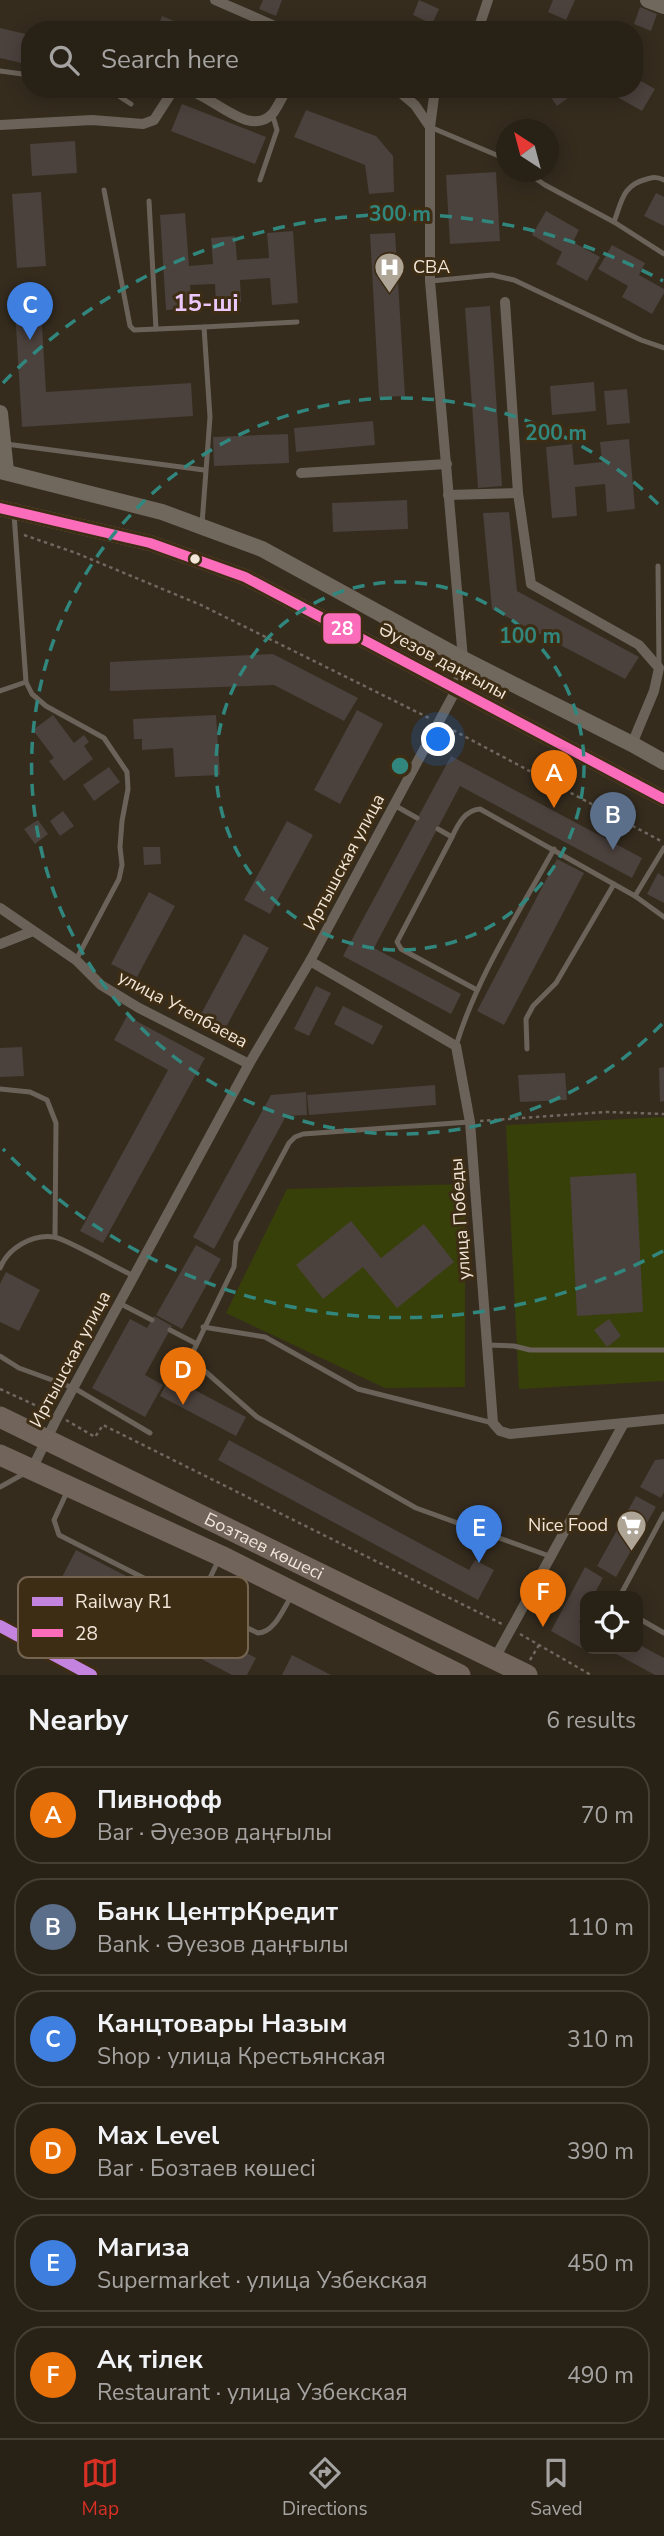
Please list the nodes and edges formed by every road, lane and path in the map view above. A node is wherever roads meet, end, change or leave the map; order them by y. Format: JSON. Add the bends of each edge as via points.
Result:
{"nodes":[{"id":1,"x":215,"y":0,"type":"edge"},
{"id":2,"x":488,"y":0,"type":"edge"},
{"id":3,"x":648,"y":0,"type":"edge"},
{"id":4,"x":664,"y":6,"type":"edge"},
{"id":5,"x":263,"y":21,"type":"edge"},
{"id":6,"x":481,"y":21,"type":"edge"},
{"id":7,"x":0,"y":71,"type":"edge"},
{"id":8,"x":21,"y":74,"type":"edge"},
{"id":9,"x":122,"y":98,"type":"edge"},
{"id":10,"x":168,"y":98,"type":"edge"},
{"id":11,"x":205,"y":98,"type":"edge"},
{"id":12,"x":281,"y":98,"type":"edge"},
{"id":13,"x":407,"y":98,"type":"edge"},
{"id":14,"x":434,"y":98,"type":"edge"},
{"id":15,"x":131,"y":104,"type":"dead end"},
{"id":16,"x":272,"y":113,"type":"junction"},
{"id":17,"x":0,"y":125,"type":"edge"},
{"id":18,"x":430,"y":127,"type":"junction"},
{"id":19,"x":496,"y":155,"type":"edge"},
{"id":20,"x":260,"y":180,"type":"dead end"},
{"id":21,"x":664,"y":180,"type":"edge"},
{"id":22,"x":541,"y":182,"type":"edge"},
{"id":23,"x":104,"y":190,"type":"dead end"},
{"id":24,"x":149,"y":201,"type":"dead end"},
{"id":25,"x":614,"y":222,"type":"junction"},
{"id":26,"x":664,"y":254,"type":"edge"},
{"id":27,"x":430,"y":281,"type":"junction"},
{"id":28,"x":505,"y":302,"type":"dead end"},
{"id":29,"x":297,"y":321,"type":"dead end"},
{"id":30,"x":204,"y":327,"type":"junction"},
{"id":31,"x":156,"y":329,"type":"junction"},
{"id":32,"x":662,"y":345,"type":"edge"},
{"id":33,"x":0,"y":413,"type":"edge"},
{"id":34,"x":3,"y":443,"type":"junction"},
{"id":35,"x":447,"y":464,"type":"junction"},
{"id":36,"x":204,"y":470,"type":"junction"},
{"id":37,"x":3,"y":471,"type":"edge"},
{"id":38,"x":301,"y":473,"type":"dead end"},
{"id":39,"x":519,"y":493,"type":"junction"},
{"id":40,"x":449,"y":495,"type":"junction"},
{"id":41,"x":7,"y":509,"type":"edge"},
{"id":42,"x":202,"y":527,"type":"junction"},
{"id":43,"x":15,"y":532,"type":"junction"},
{"id":44,"x":658,"y":566,"type":"dead end"},
{"id":45,"x":463,"y":659,"type":"junction"},
{"id":46,"x":659,"y":668,"type":"junction"},
{"id":47,"x":26,"y":682,"type":"junction"},
{"id":48,"x":456,"y":690,"type":"junction"},
{"id":49,"x":0,"y":691,"type":"edge"},
{"id":50,"x":439,"y":723,"type":"junction"},
{"id":51,"x":632,"y":744,"type":"junction"},
{"id":52,"x":664,"y":762,"type":"edge"},
{"id":53,"x":664,"y":799,"type":"edge"},
{"id":54,"x":394,"y":805,"type":"junction"},
{"id":55,"x":417,"y":818,"type":"dead end"},
{"id":56,"x":438,"y":829,"type":"dead end"},
{"id":57,"x":452,"y":837,"type":"junction"},
{"id":58,"x":664,"y":846,"type":"edge"},
{"id":59,"x":554,"y":849,"type":"junction"},
{"id":60,"x":614,"y":884,"type":"junction"},
{"id":61,"x":635,"y":896,"type":"junction"},
{"id":62,"x":0,"y":908,"type":"edge"},
{"id":63,"x":664,"y":917,"type":"edge"},
{"id":64,"x":33,"y":931,"type":"junction"},
{"id":65,"x":0,"y":944,"type":"edge"},
{"id":66,"x":75,"y":960,"type":"junction"},
{"id":67,"x":310,"y":961,"type":"junction"},
{"id":68,"x":477,"y":990,"type":"junction"},
{"id":69,"x":456,"y":1046,"type":"junction"},
{"id":70,"x":527,"y":1049,"type":"dead end"},
{"id":71,"x":249,"y":1064,"type":"junction"},
{"id":72,"x":0,"y":1089,"type":"edge"},
{"id":73,"x":664,"y":1114,"type":"edge"},
{"id":74,"x":470,"y":1122,"type":"junction"},
{"id":75,"x":55,"y":1237,"type":"junction"},
{"id":76,"x":0,"y":1268,"type":"edge"},
{"id":77,"x":134,"y":1276,"type":"junction"},
{"id":78,"x":120,"y":1303,"type":"junction"},
{"id":79,"x":152,"y":1320,"type":"dead end"},
{"id":80,"x":203,"y":1327,"type":"junction"},
{"id":81,"x":170,"y":1330,"type":"dead end"},
{"id":82,"x":195,"y":1343,"type":"junction"},
{"id":83,"x":487,"y":1345,"type":"junction"},
{"id":84,"x":664,"y":1350,"type":"edge"},
{"id":85,"x":0,"y":1356,"type":"edge"},
{"id":86,"x":0,"y":1388,"type":"edge"},
{"id":87,"x":74,"y":1388,"type":"junction"},
{"id":88,"x":58,"y":1416,"type":"junction"},
{"id":89,"x":0,"y":1417,"type":"edge"},
{"id":90,"x":664,"y":1419,"type":"edge"},
{"id":91,"x":492,"y":1423,"type":"junction"},
{"id":92,"x":624,"y":1423,"type":"junction"},
{"id":93,"x":150,"y":1433,"type":"dead end"},
{"id":94,"x":46,"y":1440,"type":"junction"},
{"id":95,"x":0,"y":1455,"type":"edge"},
{"id":96,"x":32,"y":1469,"type":"junction"},
{"id":97,"x":70,"y":1486,"type":"junction"},
{"id":98,"x":0,"y":1487,"type":"edge"},
{"id":99,"x":664,"y":1514,"type":"edge"},
{"id":100,"x":220,"y":1556,"type":"junction"},
{"id":101,"x":552,"y":1557,"type":"junction"},
{"id":102,"x":142,"y":1577,"type":"edge"},
{"id":103,"x":210,"y":1577,"type":"edge"},
{"id":104,"x":623,"y":1591,"type":"edge"},
{"id":105,"x":294,"y":1592,"type":"junction"},
{"id":106,"x":643,"y":1621,"type":"edge"},
{"id":107,"x":248,"y":1628,"type":"edge"},
{"id":108,"x":513,"y":1629,"type":"junction"},
{"id":109,"x":664,"y":1633,"type":"edge"},
{"id":110,"x":495,"y":1658,"type":"junction"},
{"id":111,"x":460,"y":1675,"type":"edge"},
{"id":112,"x":527,"y":1675,"type":"edge"},
{"id":113,"x":591,"y":1675,"type":"edge"}],
"edges":[{"from":1,"to":5,"type":"street"},
{"from":2,"to":6,"type":"street"},
{"from":3,"to":4,"type":"main road"},
{"from":7,"to":8,"type":"lane"},
{"from":9,"to":15,"type":"lane"},
{"from":10,"to":17,"type":"street","via":[[154,120],[144,124],[92,120]]},
{"from":11,"to":16,"type":"street","via":[[256,123]]},
{"from":12,"to":16,"type":"street"},
{"from":13,"to":18,"type":"street"},
{"from":14,"to":18,"type":"street","name":"Иртышская улица"},
{"from":16,"to":20,"type":"lane","via":[[277,130]]},
{"from":18,"to":19,"type":"lane"},
{"from":18,"to":27,"type":"street","name":"Иртышская улица"},
{"from":21,"to":25,"type":"lane","via":[[656,176],[634,182],[625,191]]},
{"from":22,"to":25,"type":"lane"},
{"from":23,"to":31,"type":"lane","via":[[130,326],[134,330]]},
{"from":24,"to":31,"type":"lane"},
{"from":25,"to":26,"type":"lane"},
{"from":27,"to":32,"type":"lane","via":[[503,276],[641,340]]},
{"from":27,"to":35,"type":"street","name":"Иртышская улица"},
{"from":28,"to":39,"type":"street"},
{"from":29,"to":30,"type":"lane"},
{"from":30,"to":31,"type":"lane"},
{"from":30,"to":36,"type":"lane","via":[[210,417]]},
{"from":33,"to":34,"type":"main road"},
{"from":34,"to":36,"type":"lane"},
{"from":34,"to":37,"type":"main road"},
{"from":35,"to":38,"type":"street"},
{"from":35,"to":40,"type":"street","name":"Иртышская улица"},
{"from":36,"to":42,"type":"lane"},
{"from":37,"to":42,"type":"main road","name":"Әуезов даңғылы","via":[[162,512]]},
{"from":39,"to":40,"type":"street"},
{"from":39,"to":46,"type":"street","via":[[531,584],[639,645]]},
{"from":40,"to":45,"type":"street","name":"Иртышская улица"},
{"from":41,"to":43,"type":"lane"},
{"from":41,"to":48,"type":"main road","name":"Әуезов даңғылы","via":[[150,543],[245,577]]},
{"from":42,"to":45,"type":"main road","name":"Әуезов даңғылы","via":[[262,549]]},
{"from":43,"to":47,"type":"lane"},
{"from":43,"to":50,"type":"path","via":[[201,605]]},
{"from":44,"to":46,"type":"lane"},
{"from":45,"to":48,"type":"street","name":"Иртышская улица"},
{"from":45,"to":51,"type":"main road","name":"Әуезов даңғылы"},
{"from":46,"to":51,"type":"street"},
{"from":47,"to":49,"type":"lane"},
{"from":47,"to":66,"type":"lane","via":[[46,706],[104,738],[127,772],[119,879]]},
{"from":48,"to":50,"type":"street","name":"Иртышская улица"},
{"from":48,"to":53,"type":"main road","name":"Әуезов даңғылы"},
{"from":50,"to":54,"type":"street","name":"Иртышская улица"},
{"from":50,"to":58,"type":"path"},
{"from":51,"to":52,"type":"main road","name":"Әуезов даңғылы"},
{"from":54,"to":55,"type":"lane"},
{"from":54,"to":67,"type":"street","name":"Иртышская улица"},
{"from":56,"to":57,"type":"lane"},
{"from":57,"to":59,"type":"lane","via":[[461,820],[480,809]]},
{"from":57,"to":68,"type":"lane","via":[[397,942],[401,949]]},
{"from":58,"to":61,"type":"lane"},
{"from":59,"to":60,"type":"lane"},
{"from":59,"to":68,"type":"lane"},
{"from":60,"to":61,"type":"lane"},
{"from":60,"to":70,"type":"lane","via":[[556,983],[526,1019]]},
{"from":61,"to":63,"type":"lane"},
{"from":62,"to":64,"type":"street","name":"улица Утепбаева"},
{"from":64,"to":65,"type":"street"},
{"from":64,"to":66,"type":"street","name":"улица Утепбаева"},
{"from":66,"to":71,"type":"street","name":"улица Утепбаева","via":[[102,985],[139,1008]]},
{"from":67,"to":69,"type":"street"},
{"from":67,"to":71,"type":"street","name":"Иртышская улица"},
{"from":68,"to":69,"type":"lane"},
{"from":69,"to":74,"type":"street","name":"улица Победы"},
{"from":71,"to":77,"type":"street","name":"Иртышская улица"},
{"from":72,"to":75,"type":"lane","via":[[30,1092],[47,1100],[56,1123]]},
{"from":73,"to":74,"type":"path","via":[[607,1112]]},
{"from":74,"to":80,"type":"lane","via":[[295,1137],[236,1242],[234,1267]]},
{"from":74,"to":83,"type":"street","name":"улица Победы"},
{"from":75,"to":76,"type":"lane","via":[[22,1243]]},
{"from":75,"to":77,"type":"lane"},
{"from":77,"to":78,"type":"street","name":"Иртышская улица"},
{"from":78,"to":79,"type":"lane"},
{"from":78,"to":87,"type":"street","name":"Иртышская улица"},
{"from":80,"to":82,"type":"lane"},
{"from":80,"to":91,"type":"lane","via":[[265,1338],[358,1389]]},
{"from":81,"to":82,"type":"lane"},
{"from":82,"to":101,"type":"lane","via":[[192,1354],[198,1365],[257,1417],[416,1508]]},
{"from":83,"to":84,"type":"lane","via":[[530,1350]]},
{"from":83,"to":91,"type":"street","name":"улица Победы"},
{"from":85,"to":87,"type":"lane"},
{"from":86,"to":88,"type":"path"},
{"from":87,"to":88,"type":"street","name":"Иртышская улица"},
{"from":87,"to":93,"type":"lane"},
{"from":88,"to":94,"type":"street","name":"Иртышская улица"},
{"from":88,"to":108,"type":"path","via":[[95,1437],[103,1425]]},
{"from":89,"to":94,"type":"highway","name":"Бозтаев көшесі"},
{"from":90,"to":92,"type":"street"},
{"from":91,"to":92,"type":"street","via":[[510,1434]]},
{"from":92,"to":101,"type":"street"},
{"from":94,"to":96,"type":"street","name":"Иртышская улица"},
{"from":94,"to":110,"type":"highway","name":"Бозтаев көшесі"},
{"from":95,"to":96,"type":"highway","name":"Бозтаев көшесі"},
{"from":96,"to":97,"type":"highway","name":"Бозтаев көшесі"},
{"from":96,"to":98,"type":"lane"},
{"from":97,"to":100,"type":"highway","name":"Бозтаев көшесі"},
{"from":97,"to":102,"type":"lane","via":[[54,1520],[59,1535]]},
{"from":99,"to":104,"type":"lane"},
{"from":100,"to":103,"type":"lane"},
{"from":100,"to":105,"type":"highway","name":"Бозтаев көшесі"},
{"from":101,"to":108,"type":"street"},
{"from":105,"to":107,"type":"lane","via":[[270,1630],[258,1633]]},
{"from":105,"to":111,"type":"highway","name":"Бозтаев көшесі"},
{"from":106,"to":109,"type":"lane"},
{"from":108,"to":110,"type":"street"},
{"from":108,"to":113,"type":"path"},
{"from":110,"to":112,"type":"highway","name":"Бозтаев көшесі"}]}
